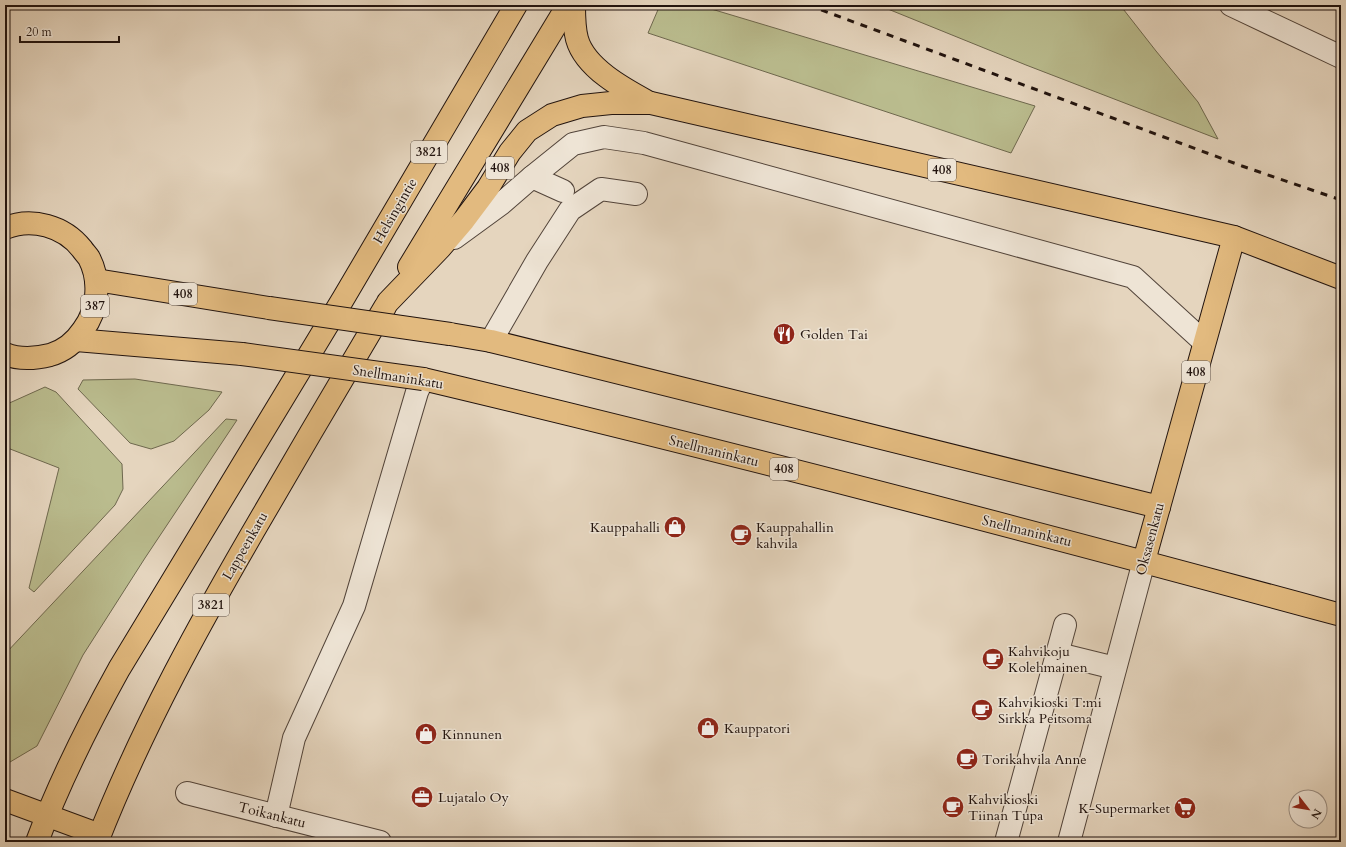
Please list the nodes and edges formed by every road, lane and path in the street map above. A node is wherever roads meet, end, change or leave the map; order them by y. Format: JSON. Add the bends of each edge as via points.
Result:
{"nodes":[{"id":1,"x":516,"y":5,"type":"edge"},
{"id":2,"x":568,"y":5,"type":"edge"},
{"id":3,"x":574,"y":5,"type":"edge"},
{"id":4,"x":1231,"y":5,"type":"edge"},
{"id":5,"x":1341,"y":57,"type":"edge"},
{"id":6,"x":651,"y":104,"type":"junction"},
{"id":7,"x":532,"y":177,"type":"junction"},
{"id":8,"x":563,"y":191,"type":"dead end"},
{"id":9,"x":636,"y":194,"type":"dead end"},
{"id":10,"x":7,"y":224,"type":"edge"},
{"id":11,"x":1234,"y":237,"type":"junction"},
{"id":12,"x":440,"y":248,"type":"junction"},
{"id":13,"x":1341,"y":278,"type":"edge"},
{"id":14,"x":96,"y":280,"type":"junction"},
{"id":15,"x":388,"y":302,"type":"junction"},
{"id":16,"x":76,"y":340,"type":"junction"},
{"id":17,"x":490,"y":341,"type":"junction"},
{"id":18,"x":1204,"y":342,"type":"junction"},
{"id":19,"x":5,"y":354,"type":"edge"},
{"id":20,"x":423,"y":379,"type":"junction"},
{"id":21,"x":1159,"y":508,"type":"junction"},
{"id":22,"x":1144,"y":561,"type":"junction"},
{"id":23,"x":1341,"y":614,"type":"edge"},
{"id":24,"x":1065,"y":625,"type":"dead end"},
{"id":25,"x":1058,"y":654,"type":"junction"},
{"id":26,"x":1115,"y":668,"type":"junction"},
{"id":27,"x":188,"y":793,"type":"dead end"},
{"id":28,"x":5,"y":800,"type":"edge"},
{"id":29,"x":47,"y":815,"type":"junction"},
{"id":30,"x":276,"y":816,"type":"junction"},
{"id":31,"x":99,"y":839,"type":"edge"},
{"id":32,"x":37,"y":842,"type":"edge"},
{"id":33,"x":380,"y":842,"type":"edge"},
{"id":34,"x":1006,"y":842,"type":"edge"},
{"id":35,"x":1069,"y":842,"type":"edge"}],
"edges":[{"from":1,"to":29,"type":"main road","name":"Helsingintie","number":"3821","via":[[119,669],[95,712]]},
{"from":2,"to":15,"type":"main road","number":"3821"},
{"from":3,"to":6,"type":"main road","number":"408","via":[[577,41],[584,54],[600,71]]},
{"from":4,"to":5,"type":"street"},
{"from":6,"to":11,"type":"main road","number":"408"},
{"from":6,"to":12,"type":"main road","number":"408","via":[[611,103],[582,106],[552,115],[527,131],[510,152],[488,188]]},
{"from":7,"to":8,"type":"street"},
{"from":7,"to":12,"type":"street","via":[[502,203]]},
{"from":7,"to":18,"type":"street","via":[[573,144],[604,137],[644,142],[1133,277]]},
{"from":9,"to":17,"type":"street","via":[[601,189],[570,210]]},
{"from":10,"to":14,"type":"main road","number":"387","via":[[34,223],[56,228],[75,240],[89,258]]},
{"from":11,"to":13,"type":"main road","number":"408"},
{"from":11,"to":18,"type":"main road","name":"Oksasenkatu","number":"408"},
{"from":12,"to":15,"type":"main road","number":"408"},
{"from":14,"to":16,"type":"main road","number":"387","via":[[96,302],[89,322]]},
{"from":14,"to":17,"type":"main road","number":"408","bridge":true},
{"from":15,"to":31,"type":"main road","name":"Lappeenkatu","number":"3821","via":[[211,604],[134,755]]},
{"from":16,"to":19,"type":"main road","number":"387","via":[[58,353],[35,359]]},
{"from":16,"to":20,"type":"main road","name":"Snellmaninkatu","number":"408","bridge":true,"via":[[242,354]]},
{"from":17,"to":21,"type":"main road","number":"408"},
{"from":18,"to":21,"type":"main road","name":"Oksasenkatu","number":"408"},
{"from":20,"to":22,"type":"main road","name":"Snellmaninkatu","number":"408"},
{"from":20,"to":30,"type":"street","via":[[354,606],[294,738]]},
{"from":21,"to":22,"type":"main road","name":"Oksasenkatu"},
{"from":22,"to":23,"type":"main road","name":"Snellmaninkatu","number":"408"},
{"from":22,"to":26,"type":"street","name":"Oksasenkatu"},
{"from":24,"to":25,"type":"street"},
{"from":25,"to":26,"type":"street"},
{"from":25,"to":34,"type":"street"},
{"from":26,"to":35,"type":"street","name":"Oksasenkatu"},
{"from":27,"to":30,"type":"street","name":"Toikankatu"},
{"from":28,"to":29,"type":"main road"},
{"from":29,"to":31,"type":"main road"},
{"from":29,"to":32,"type":"main road","number":"3821"},
{"from":30,"to":33,"type":"street","name":"Toikankatu"}]}
